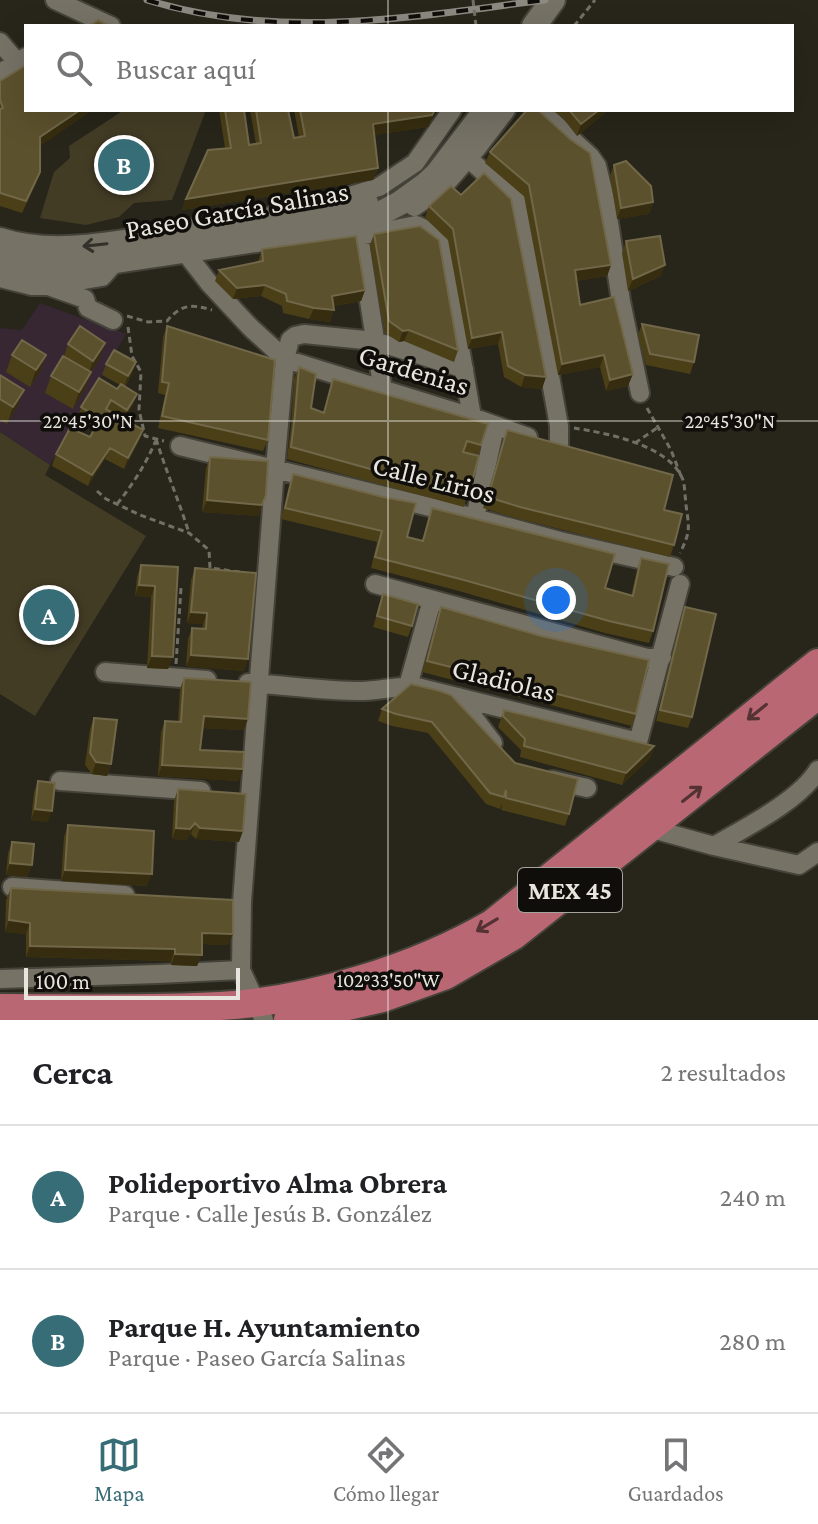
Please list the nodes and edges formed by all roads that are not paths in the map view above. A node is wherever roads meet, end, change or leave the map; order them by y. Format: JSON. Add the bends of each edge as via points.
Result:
{"nodes":[{"id":1,"x":55,"y":0,"type":"edge"},
{"id":2,"x":553,"y":0,"type":"edge"},
{"id":3,"x":566,"y":0,"type":"edge"},
{"id":4,"x":107,"y":24,"type":"edge"},
{"id":5,"x":535,"y":24,"type":"edge"},
{"id":6,"x":549,"y":24,"type":"edge"},
{"id":7,"x":0,"y":42,"type":"edge"},
{"id":8,"x":22,"y":60,"type":"edge"},
{"id":9,"x":0,"y":73,"type":"edge"},
{"id":10,"x":451,"y":112,"type":"edge"},
{"id":11,"x":473,"y":112,"type":"edge"},
{"id":12,"x":484,"y":112,"type":"edge"},
{"id":13,"x":504,"y":112,"type":"edge"},
{"id":14,"x":542,"y":112,"type":"edge"},
{"id":15,"x":468,"y":158,"type":"junction"},
{"id":16,"x":396,"y":199,"type":"junction"},
{"id":17,"x":309,"y":213,"type":"junction"},
{"id":18,"x":336,"y":227,"type":"junction"},
{"id":19,"x":359,"y":236,"type":"junction"},
{"id":20,"x":269,"y":238,"type":"junction"},
{"id":21,"x":0,"y":240,"type":"edge"},
{"id":22,"x":185,"y":252,"type":"junction"},
{"id":23,"x":0,"y":260,"type":"edge"},
{"id":24,"x":51,"y":267,"type":"junction"},
{"id":25,"x":0,"y":278,"type":"edge"},
{"id":26,"x":119,"y":317,"type":"road end"},
{"id":27,"x":375,"y":341,"type":"junction"},
{"id":28,"x":285,"y":359,"type":"junction"},
{"id":29,"x":464,"y":369,"type":"junction"},
{"id":30,"x":383,"y":391,"type":"junction"},
{"id":31,"x":640,"y":393,"type":"road end"},
{"id":32,"x":472,"y":417,"type":"junction"},
{"id":33,"x":495,"y":427,"type":"junction"},
{"id":34,"x":180,"y":446,"type":"road end"},
{"id":35,"x":275,"y":468,"type":"junction"},
{"id":36,"x":475,"y":518,"type":"junction"},
{"id":37,"x":375,"y":584,"type":"dead end"},
{"id":38,"x":432,"y":600,"type":"junction"},
{"id":39,"x":662,"y":657,"type":"junction"},
{"id":40,"x":818,"y":663,"type":"edge"},
{"id":41,"x":105,"y":672,"type":"dead end"},
{"id":42,"x":259,"y":683,"type":"junction"},
{"id":43,"x":408,"y":686,"type":"junction"},
{"id":44,"x":818,"y":695,"type":"edge"},
{"id":45,"x":458,"y":697,"type":"junction"},
{"id":46,"x":507,"y":762,"type":"edge"},
{"id":47,"x":818,"y":770,"type":"edge"},
{"id":48,"x":532,"y":775,"type":"edge"},
{"id":49,"x":60,"y":781,"type":"dead end"},
{"id":50,"x":587,"y":788,"type":"dead end"},
{"id":51,"x":234,"y":794,"type":"junction"},
{"id":52,"x":649,"y":828,"type":"junction"},
{"id":53,"x":714,"y":846,"type":"junction"},
{"id":54,"x":818,"y":852,"type":"edge"},
{"id":55,"x":12,"y":887,"type":"edge"},
{"id":56,"x":150,"y":896,"type":"edge"},
{"id":57,"x":241,"y":970,"type":"junction"},
{"id":58,"x":0,"y":979,"type":"edge"},
{"id":59,"x":0,"y":1008,"type":"edge"},
{"id":60,"x":260,"y":1011,"type":"edge"},
{"id":61,"x":288,"y":1020,"type":"edge"}],
"edges":[{"from":1,"to":4,"type":"street"},
{"from":2,"to":5,"type":"main road"},
{"from":3,"to":6,"type":"main road"},
{"from":7,"to":8,"type":"street"},
{"from":8,"to":9,"type":"street"},
{"from":10,"to":17,"type":"street","via":[[415,163],[379,187],[326,202]]},
{"from":11,"to":16,"type":"main road","name":"Paseo García Salinas","via":[[439,158]]},
{"from":12,"to":16,"type":"main road","name":"Paseo García Salinas","via":[[437,174]]},
{"from":13,"to":15,"type":"street"},
{"from":14,"to":31,"type":"street","via":[[597,166]]},
{"from":15,"to":18,"type":"street","via":[[442,188],[401,216],[365,228]]},
{"from":15,"to":33,"type":"street","name":"Gardenias","via":[[519,204],[566,449]]},
{"from":16,"to":17,"type":"main road","name":"Paseo García Salinas"},
{"from":16,"to":18,"type":"main road","name":"Paseo García Salinas","via":[[383,212]]},
{"from":17,"to":24,"type":"main road","name":"Paseo García Salinas","one_way":true,"via":[[123,242]]},
{"from":18,"to":20,"type":"main road","name":"Paseo García Salinas"},
{"from":19,"to":20,"type":"street"},
{"from":19,"to":27,"type":"street"},
{"from":19,"to":29,"type":"street","via":[[416,225],[442,244]]},
{"from":20,"to":22,"type":"main road","name":"Paseo García Salinas"},
{"from":21,"to":24,"type":"main road"},
{"from":22,"to":24,"type":"main road","name":"Paseo García Salinas"},
{"from":22,"to":28,"type":"street","name":"Gardenias"},
{"from":23,"to":24,"type":"main road"},
{"from":24,"to":25,"type":"street","via":[[32,286]]},
{"from":24,"to":26,"type":"street","via":[[57,291]]},
{"from":27,"to":28,"type":"street","via":[[304,334],[290,340]]},
{"from":27,"to":29,"type":"street"},
{"from":27,"to":30,"type":"street"},
{"from":28,"to":30,"type":"street","name":"Gardenias"},
{"from":28,"to":35,"type":"street"},
{"from":29,"to":32,"type":"street"},
{"from":30,"to":32,"type":"street","name":"Gardenias"},
{"from":32,"to":33,"type":"street","name":"Gardenias"},
{"from":33,"to":36,"type":"street"},
{"from":34,"to":35,"type":"street","name":"Calle Lirios"},
{"from":35,"to":36,"type":"street","name":"Calle Lirios"},
{"from":35,"to":42,"type":"street"},
{"from":36,"to":39,"type":"street","name":"Calle Lirios","via":[[677,575]]},
{"from":37,"to":38,"type":"street"},
{"from":38,"to":39,"type":"street","via":[[647,658]]},
{"from":38,"to":43,"type":"street"},
{"from":39,"to":45,"type":"street","name":"Gladiolas","via":[[638,742]]},
{"from":40,"to":60,"type":"main road","number":"MEX 45","one_way":true,"via":[[493,923],[432,954],[363,979],[282,998]]},
{"from":41,"to":42,"type":"street","name":"Gladiolas"},
{"from":42,"to":43,"type":"street","name":"Gladiolas","via":[[353,691]]},
{"from":42,"to":51,"type":"street"},
{"from":43,"to":45,"type":"street","name":"Gladiolas"},
{"from":52,"to":44,"type":"main road","number":"MEX 45","one_way":true},
{"from":45,"to":46,"type":"street"},
{"from":47,"to":53,"type":"street","via":[[810,783]]},
{"from":48,"to":50,"type":"street"},
{"from":49,"to":51,"type":"street"},
{"from":51,"to":57,"type":"street","via":[[234,902]]},
{"from":52,"to":53,"type":"street"},
{"from":52,"to":61,"type":"main road","number":"MEX 45","via":[[513,936],[446,975],[382,998]]},
{"from":53,"to":54,"type":"street","via":[[799,865]]},
{"from":55,"to":56,"type":"street"},
{"from":57,"to":58,"type":"street"},
{"from":57,"to":60,"type":"street"},
{"from":59,"to":60,"type":"main road","number":"MEX 45","via":[[222,1006]]}]}
